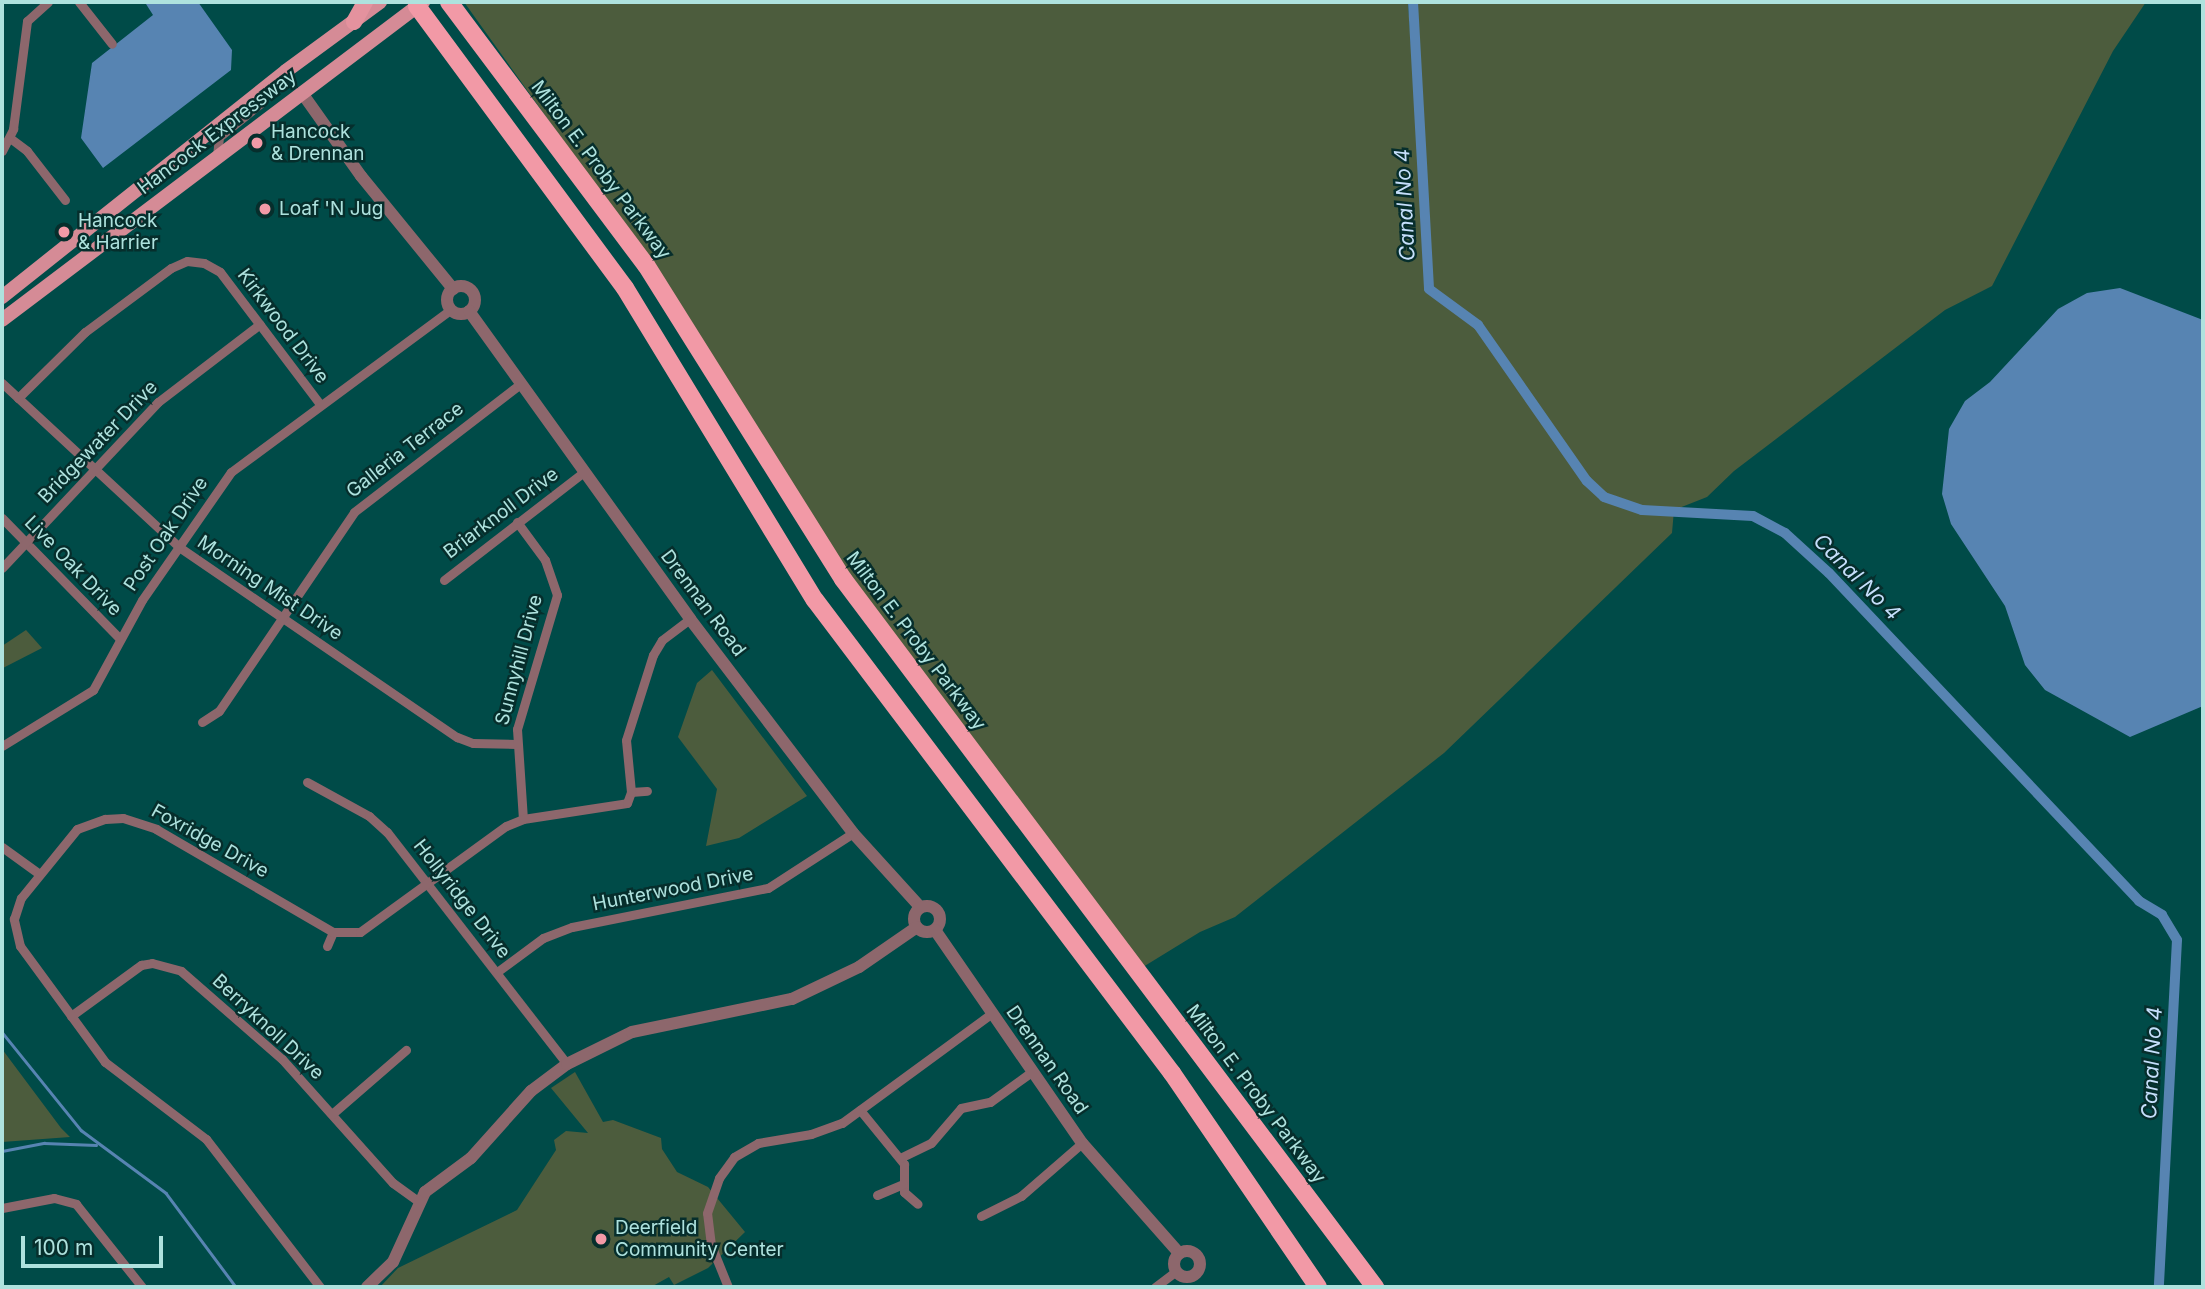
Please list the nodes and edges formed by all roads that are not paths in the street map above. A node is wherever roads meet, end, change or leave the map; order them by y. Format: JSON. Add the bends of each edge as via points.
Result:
{"nodes":[{"id":1,"x":48,"y":2,"type":"edge"},
{"id":2,"x":79,"y":2,"type":"edge"},
{"id":3,"x":365,"y":2,"type":"edge"},
{"id":4,"x":380,"y":2,"type":"edge"},
{"id":5,"x":449,"y":2,"type":"edge"},
{"id":6,"x":418,"y":3,"type":"edge"},
{"id":7,"x":354,"y":22,"type":"junction"},
{"id":8,"x":112,"y":44,"type":"dead end"},
{"id":9,"x":266,"y":86,"type":"junction"},
{"id":10,"x":302,"y":93,"type":"junction"},
{"id":11,"x":10,"y":138,"type":"junction"},
{"id":12,"x":2,"y":151,"type":"edge"},
{"id":13,"x":217,"y":156,"type":"junction"},
{"id":14,"x":65,"y":200,"type":"dead end"},
{"id":15,"x":199,"y":250,"type":"dead end"},
{"id":16,"x":196,"y":262,"type":"junction"},
{"id":17,"x":453,"y":289,"type":"junction"},
{"id":18,"x":2,"y":296,"type":"edge"},
{"id":19,"x":451,"y":309,"type":"junction"},
{"id":20,"x":469,"y":311,"type":"junction"},
{"id":21,"x":2,"y":320,"type":"edge"},
{"id":22,"x":260,"y":324,"type":"junction"},
{"id":23,"x":2,"y":383,"type":"edge"},
{"id":24,"x":519,"y":385,"type":"junction"},
{"id":25,"x":18,"y":398,"type":"junction"},
{"id":26,"x":320,"y":404,"type":"junction"},
{"id":27,"x":94,"y":471,"type":"junction"},
{"id":28,"x":581,"y":474,"type":"junction"},
{"id":29,"x":2,"y":518,"type":"edge"},
{"id":30,"x":517,"y":522,"type":"junction"},
{"id":31,"x":25,"y":544,"type":"junction"},
{"id":32,"x":178,"y":547,"type":"junction"},
{"id":33,"x":2,"y":568,"type":"edge"},
{"id":34,"x":444,"y":580,"type":"dead end"},
{"id":35,"x":284,"y":618,"type":"junction"},
{"id":36,"x":690,"y":619,"type":"junction"},
{"id":37,"x":120,"y":639,"type":"junction"},
{"id":38,"x":202,"y":722,"type":"dead end"},
{"id":39,"x":516,"y":744,"type":"junction"},
{"id":40,"x":2,"y":746,"type":"edge"},
{"id":41,"x":307,"y":782,"type":"dead end"},
{"id":42,"x":647,"y":791,"type":"dead end"},
{"id":43,"x":631,"y":792,"type":"junction"},
{"id":44,"x":523,"y":819,"type":"junction"},
{"id":45,"x":853,"y":832,"type":"junction"},
{"id":46,"x":2,"y":847,"type":"edge"},
{"id":47,"x":38,"y":873,"type":"junction"},
{"id":48,"x":428,"y":883,"type":"junction"},
{"id":49,"x":920,"y":907,"type":"junction"},
{"id":50,"x":916,"y":927,"type":"junction"},
{"id":51,"x":935,"y":930,"type":"junction"},
{"id":52,"x":333,"y":932,"type":"junction"},
{"id":53,"x":327,"y":946,"type":"dead end"},
{"id":54,"x":497,"y":972,"type":"junction"},
{"id":55,"x":991,"y":1014,"type":"junction"},
{"id":56,"x":71,"y":1016,"type":"junction"},
{"id":57,"x":406,"y":1049,"type":"dead end"},
{"id":58,"x":567,"y":1064,"type":"junction"},
{"id":59,"x":1030,"y":1073,"type":"junction"},
{"id":60,"x":860,"y":1110,"type":"junction"},
{"id":61,"x":332,"y":1114,"type":"junction"},
{"id":62,"x":1082,"y":1143,"type":"junction"},
{"id":63,"x":900,"y":1158,"type":"junction"},
{"id":64,"x":903,"y":1184,"type":"junction"},
{"id":65,"x":877,"y":1195,"type":"dead end"},
{"id":66,"x":418,"y":1201,"type":"junction"},
{"id":67,"x":918,"y":1204,"type":"dead end"},
{"id":68,"x":2,"y":1208,"type":"edge"},
{"id":69,"x":981,"y":1216,"type":"dead end"},
{"id":70,"x":1179,"y":1254,"type":"junction"},
{"id":71,"x":1176,"y":1272,"type":"junction"},
{"id":72,"x":1196,"y":1275,"type":"junction"},
{"id":73,"x":142,"y":1287,"type":"edge"},
{"id":74,"x":320,"y":1287,"type":"edge"},
{"id":75,"x":367,"y":1287,"type":"edge"},
{"id":76,"x":728,"y":1287,"type":"edge"},
{"id":77,"x":1155,"y":1287,"type":"edge"},
{"id":78,"x":1204,"y":1287,"type":"edge"},
{"id":79,"x":1318,"y":1287,"type":"edge"},
{"id":80,"x":1374,"y":1287,"type":"edge"}],
"edges":[{"from":1,"to":11,"type":"street","via":[[27,21]]},
{"from":2,"to":8,"type":"street"},
{"from":3,"to":7,"type":"highway"},
{"from":4,"to":7,"type":"main road","name":"Hancock Expressway"},
{"from":5,"to":80,"type":"highway","name":"Milton E. Proby Parkway","via":[[646,265],[843,579]]},
{"from":6,"to":10,"type":"main road","name":"Hancock Expressway"},
{"from":6,"to":79,"type":"highway","via":[[625,288],[808,590],[1172,1073]]},
{"from":7,"to":9,"type":"main road","name":"Hancock Expressway"},
{"from":9,"to":13,"type":"street","via":[[261,103],[219,136]]},
{"from":9,"to":18,"type":"main road","name":"Hancock Expressway"},
{"from":10,"to":13,"type":"main road","name":"Hancock Expressway"},
{"from":10,"to":17,"type":"street","via":[[361,176]]},
{"from":11,"to":12,"type":"street"},
{"from":11,"to":14,"type":"street","via":[[27,151]]},
{"from":13,"to":21,"type":"main road","name":"Hancock Expressway"},
{"from":15,"to":16,"type":"street"},
{"from":16,"to":22,"type":"street","name":"Kirkwood Drive","via":[[220,272]]},
{"from":16,"to":25,"type":"street","via":[[171,268],[85,332]]},
{"from":17,"to":19,"type":"street","via":[[448,296]]},
{"from":17,"to":20,"type":"street","via":[[461,286],[472,292],[475,300]]},
{"from":19,"to":20,"type":"street"},
{"from":19,"to":26,"type":"street","name":"Post Oak Drive"},
{"from":20,"to":24,"type":"street","name":"Drennan Road"},
{"from":22,"to":26,"type":"street","name":"Kirkwood Drive"},
{"from":22,"to":27,"type":"street","name":"Bridgewater Drive","via":[[158,402]]},
{"from":23,"to":25,"type":"street","name":"Morning Mist Drive"},
{"from":24,"to":28,"type":"street","name":"Drennan Road"},
{"from":24,"to":35,"type":"street","name":"Galleria Terrace","via":[[366,501]]},
{"from":25,"to":27,"type":"street","name":"Morning Mist Drive"},
{"from":26,"to":32,"type":"street","name":"Post Oak Drive","via":[[231,472]]},
{"from":27,"to":31,"type":"street","name":"Bridgewater Drive"},
{"from":27,"to":32,"type":"street","name":"Morning Mist Drive"},
{"from":28,"to":30,"type":"street","name":"Briarknoll Drive"},
{"from":28,"to":36,"type":"street","name":"Drennan Road"},
{"from":29,"to":31,"type":"street","name":"Live Oak Drive"},
{"from":30,"to":34,"type":"street","name":"Briarknoll Drive"},
{"from":30,"to":39,"type":"street","name":"Sunnyhill Drive","via":[[545,560],[556,595],[519,714]]},
{"from":31,"to":33,"type":"street","name":"Bridgewater Drive"},
{"from":31,"to":37,"type":"street","name":"Live Oak Drive"},
{"from":32,"to":35,"type":"street","name":"Morning Mist Drive"},
{"from":32,"to":37,"type":"street","name":"Post Oak Drive"},
{"from":35,"to":38,"type":"street","name":"Galleria Terrace","via":[[219,711]]},
{"from":35,"to":39,"type":"street","name":"Morning Mist Drive","via":[[464,741]]},
{"from":36,"to":43,"type":"street","via":[[662,640],[653,655],[626,740]]},
{"from":36,"to":45,"type":"street","name":"Drennan Road"},
{"from":37,"to":40,"type":"street","name":"Post Oak Drive","via":[[104,674],[86,696]]},
{"from":39,"to":44,"type":"street","name":"Sunnyhill Drive"},
{"from":41,"to":48,"type":"street","name":"Hollyridge Drive","via":[[379,824]]},
{"from":42,"to":43,"type":"street"},
{"from":43,"to":44,"type":"street","via":[[627,803]]},
{"from":44,"to":48,"type":"street","via":[[491,834]]},
{"from":45,"to":49,"type":"street","name":"Drennan Road"},
{"from":45,"to":54,"type":"street","name":"Hunterwood Drive","via":[[805,868],[768,888],[572,927],[543,938]]},
{"from":46,"to":47,"type":"street"},
{"from":47,"to":52,"type":"street","name":"Foxridge Drive","via":[[78,829],[105,819],[139,821]]},
{"from":47,"to":56,"type":"street","name":"Foxridge Drive","via":[[17,908],[15,929],[27,958]]},
{"from":48,"to":52,"type":"street","via":[[371,927],[360,932]]},
{"from":48,"to":54,"type":"street","name":"Hollyridge Drive"},
{"from":49,"to":50,"type":"street","via":[[915,914]]},
{"from":49,"to":51,"type":"street","via":[[937,910],[941,918]]},
{"from":50,"to":51,"type":"street","via":[[923,932]]},
{"from":50,"to":58,"type":"street","via":[[859,967],[801,995],[753,1010],[632,1032]]},
{"from":51,"to":55,"type":"street","name":"Drennan Road"},
{"from":52,"to":53,"type":"street"},
{"from":54,"to":58,"type":"street","name":"Hollyridge Drive"},
{"from":55,"to":59,"type":"street","name":"Drennan Road"},
{"from":55,"to":60,"type":"street"},
{"from":56,"to":61,"type":"street","name":"Berryknoll Drive","via":[[139,961],[181,971],[282,1059]]},
{"from":56,"to":74,"type":"street","name":"Foxridge Drive","via":[[117,1073],[206,1139]]},
{"from":57,"to":61,"type":"street"},
{"from":58,"to":66,"type":"street","via":[[531,1091],[471,1158],[433,1184]]},
{"from":59,"to":62,"type":"street","name":"Drennan Road"},
{"from":59,"to":63,"type":"street","via":[[990,1102],[961,1108],[931,1143]]},
{"from":60,"to":63,"type":"street"},
{"from":60,"to":76,"type":"street","via":[[828,1129],[748,1147],[725,1167],[707,1213],[711,1245]]},
{"from":61,"to":66,"type":"street","name":"Berryknoll Drive","via":[[393,1183]]},
{"from":62,"to":69,"type":"street","name":"Drennan Road","via":[[1021,1196]]},
{"from":62,"to":70,"type":"street","name":"Drennan Road"},
{"from":63,"to":64,"type":"street"},
{"from":64,"to":65,"type":"street"},
{"from":64,"to":67,"type":"street"},
{"from":66,"to":75,"type":"street","via":[[398,1253],[383,1275]]},
{"from":68,"to":73,"type":"street","via":[[54,1198],[76,1204]]},
{"from":70,"to":71,"type":"street"},
{"from":70,"to":72,"type":"street","via":[[1196,1254],[1201,1262]]},
{"from":71,"to":72,"type":"street","via":[[1187,1278]]},
{"from":71,"to":77,"type":"street"},
{"from":72,"to":78,"type":"street"}]}
